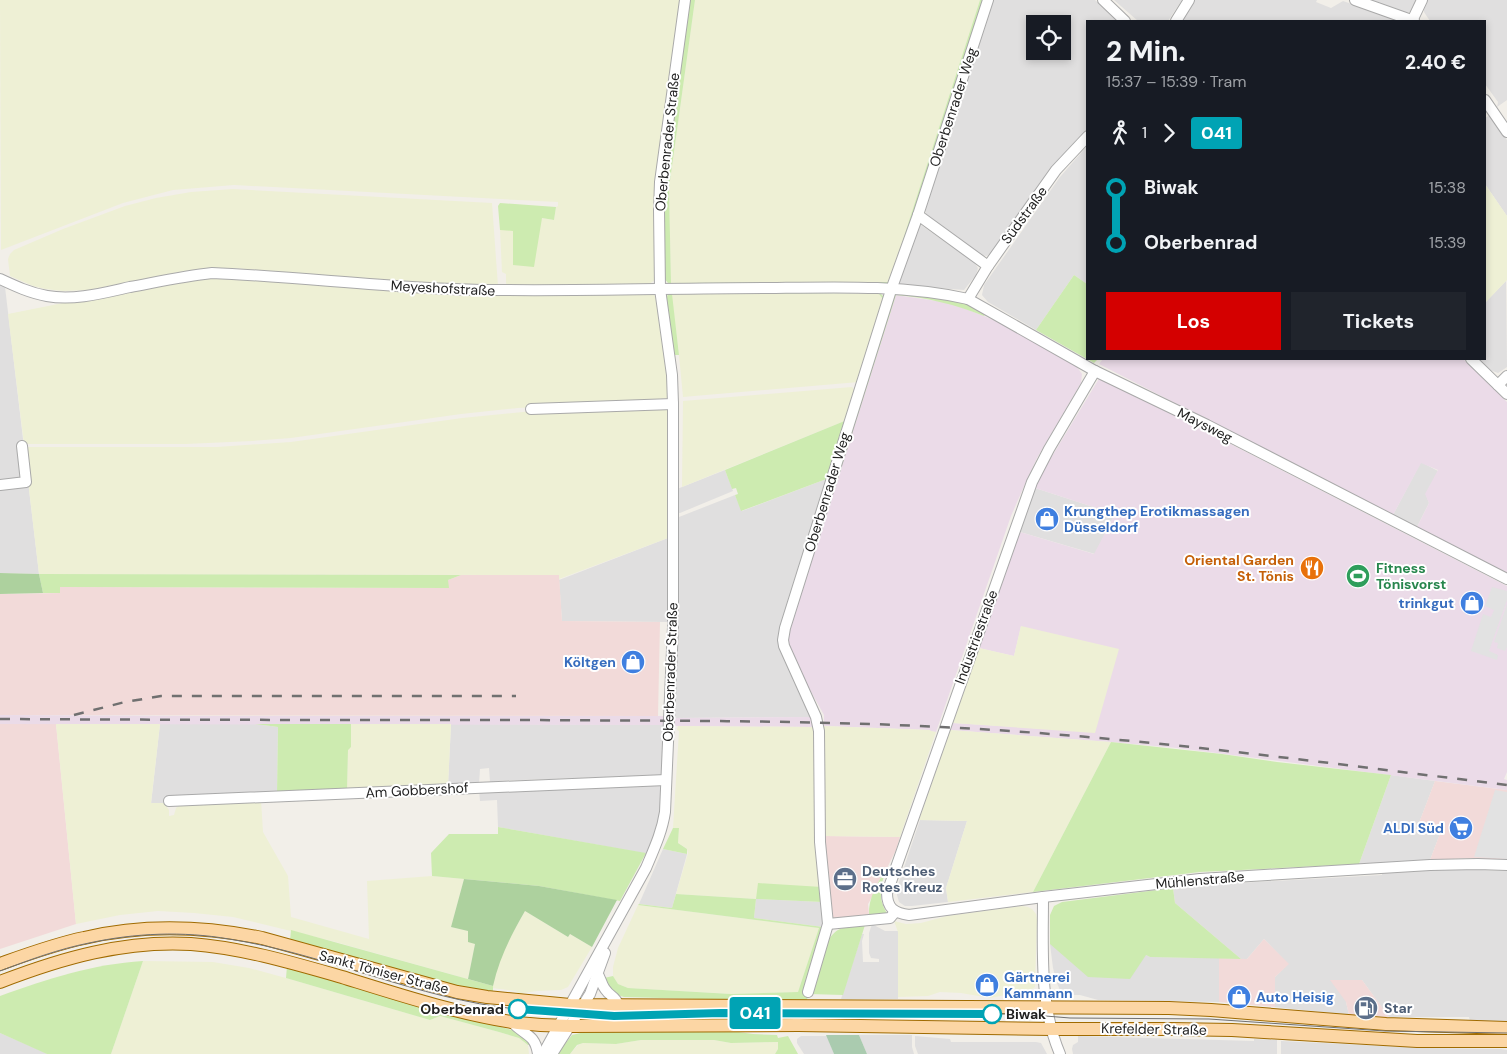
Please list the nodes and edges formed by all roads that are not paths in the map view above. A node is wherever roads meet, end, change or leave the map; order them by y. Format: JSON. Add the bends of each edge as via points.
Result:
{"nodes":[{"id":1,"x":685,"y":0,"type":"edge"},
{"id":2,"x":988,"y":0,"type":"edge"},
{"id":3,"x":1103,"y":0,"type":"edge"},
{"id":4,"x":1190,"y":0,"type":"edge"},
{"id":5,"x":1355,"y":0,"type":"edge"},
{"id":6,"x":1422,"y":0,"type":"edge"},
{"id":7,"x":1125,"y":20,"type":"edge"},
{"id":8,"x":1177,"y":20,"type":"edge"},
{"id":9,"x":1410,"y":20,"type":"edge"},
{"id":10,"x":1413,"y":20,"type":"edge"},
{"id":11,"x":1486,"y":101,"type":"edge"},
{"id":12,"x":1507,"y":132,"type":"edge"},
{"id":13,"x":1086,"y":138,"type":"edge"},
{"id":14,"x":919,"y":216,"type":"junction"},
{"id":15,"x":988,"y":266,"type":"junction"},
{"id":16,"x":0,"y":279,"type":"edge"},
{"id":17,"x":660,"y":289,"type":"junction"},
{"id":18,"x":895,"y":290,"type":"junction"},
{"id":19,"x":968,"y":299,"type":"junction"},
{"id":20,"x":1472,"y":360,"type":"edge"},
{"id":21,"x":1095,"y":370,"type":"junction"},
{"id":22,"x":1507,"y":376,"type":"edge"},
{"id":23,"x":1498,"y":385,"type":"junction"},
{"id":24,"x":1507,"y":394,"type":"edge"},
{"id":25,"x":674,"y":404,"type":"junction"},
{"id":26,"x":531,"y":409,"type":"dead end"},
{"id":27,"x":22,"y":446,"type":"dead end"},
{"id":28,"x":0,"y":486,"type":"edge"},
{"id":29,"x":1507,"y":579,"type":"edge"},
{"id":30,"x":666,"y":780,"type":"junction"},
{"id":31,"x":169,"y":801,"type":"dead end"},
{"id":32,"x":1507,"y":865,"type":"edge"},
{"id":33,"x":1043,"y":897,"type":"junction"},
{"id":34,"x":895,"y":912,"type":"junction"},
{"id":35,"x":828,"y":924,"type":"junction"},
{"id":36,"x":614,"y":928,"type":"junction"},
{"id":37,"x":0,"y":964,"type":"edge"},
{"id":38,"x":597,"y":974,"type":"junction"},
{"id":39,"x":0,"y":982,"type":"edge"},
{"id":40,"x":808,"y":992,"type":"dead end"},
{"id":41,"x":577,"y":1006,"type":"junction"},
{"id":42,"x":619,"y":1006,"type":"junction"},
{"id":43,"x":805,"y":1007,"type":"joint"},
{"id":44,"x":1048,"y":1007,"type":"junction"},
{"id":45,"x":511,"y":1021,"type":"junction"},
{"id":46,"x":564,"y":1026,"type":"junction"},
{"id":47,"x":800,"y":1026,"type":"joint"},
{"id":48,"x":1507,"y":1028,"type":"edge"},
{"id":49,"x":1052,"y":1029,"type":"junction"},
{"id":50,"x":1507,"y":1041,"type":"edge"},
{"id":51,"x":538,"y":1054,"type":"edge"},
{"id":52,"x":543,"y":1054,"type":"edge"},
{"id":53,"x":552,"y":1054,"type":"edge"},
{"id":54,"x":1060,"y":1054,"type":"edge"}],
"edges":[{"from":1,"to":17,"type":"street","name":"Oberbenrader Straße","via":[[660,182]]},
{"from":2,"to":14,"type":"street","name":"Oberbenrader Weg"},
{"from":3,"to":7,"type":"street"},
{"from":4,"to":8,"type":"street"},
{"from":5,"to":9,"type":"street"},
{"from":6,"to":10,"type":"street"},
{"from":11,"to":12,"type":"street"},
{"from":13,"to":15,"type":"street","name":"Südstraße","via":[[1056,170]]},
{"from":14,"to":15,"type":"street"},
{"from":14,"to":18,"type":"street","name":"Oberbenrader Weg"},
{"from":15,"to":19,"type":"street","name":"Südstraße"},
{"from":16,"to":17,"type":"street","name":"Meyeshofstraße","via":[[34,293],[62,297],[92,295],[212,273],[441,289]]},
{"from":17,"to":18,"type":"street","name":"Meyeshofstraße"},
{"from":17,"to":25,"type":"street","name":"Oberbenrader Straße"},
{"from":18,"to":19,"type":"street","name":"Maysweg"},
{"from":18,"to":35,"type":"street","name":"Oberbenrader Weg","via":[[783,640],[818,722],[820,842]]},
{"from":19,"to":21,"type":"street","name":"Maysweg"},
{"from":20,"to":23,"type":"street"},
{"from":21,"to":29,"type":"street","name":"Maysweg"},
{"from":21,"to":34,"type":"street","name":"Industriestraße","via":[[1032,482],[887,893],[887,902]]},
{"from":22,"to":23,"type":"street"},
{"from":23,"to":24,"type":"street"},
{"from":25,"to":26,"type":"street"},
{"from":25,"to":30,"type":"street","name":"Oberbenrader Straße","via":[[673,627]]},
{"from":27,"to":28,"type":"street","via":[[26,482]]},
{"from":30,"to":31,"type":"street","name":"Am Gobbershof"},
{"from":30,"to":36,"type":"street","name":"Oberbenrader Straße","via":[[665,812],[658,842]]},
{"from":32,"to":33,"type":"street","name":"Mühlenstraße","via":[[1430,865],[1200,879]]},
{"from":33,"to":34,"type":"street","name":"Mühlenstraße","via":[[909,915]]},
{"from":33,"to":44,"type":"street","via":[[1043,965]]},
{"from":34,"to":35,"type":"street","via":[[890,918]]},
{"from":35,"to":40,"type":"street","name":"Oberbenrader Weg"},
{"from":36,"to":38,"type":"street","name":"Oberbenrader Straße"},
{"from":36,"to":41,"type":"street","name":"Oberbenrader Straße"},
{"from":37,"to":41,"type":"main road","name":"Sankt Töniser Straße","via":[[101,934],[149,928],[195,928],[262,938],[457,992]]},
{"from":38,"to":41,"type":"street","name":"Oberbenrader Straße","via":[[590,994]]},
{"from":38,"to":42,"type":"street"},
{"from":39,"to":45,"type":"main road","name":"Sankt Töniser Straße","via":[[88,953],[134,946],[190,944],[255,953],[449,1008]]},
{"from":41,"to":42,"type":"main road","name":"Sankt Töniser Straße"},
{"from":41,"to":46,"type":"street","name":"Oberbenrader Straße"},
{"from":42,"to":43,"type":"main road","name":"Sankt Töniser Straße"},
{"from":43,"to":44,"type":"main road","name":"Krefelder Straße"},
{"from":44,"to":48,"type":"main road","name":"Krefelder Straße","via":[[1191,1009],[1350,1022]]},
{"from":44,"to":49,"type":"street"},
{"from":45,"to":46,"type":"main road","name":"Sankt Töniser Straße"},
{"from":45,"to":51,"type":"street","via":[[532,1037]]},
{"from":46,"to":47,"type":"main road","name":"Sankt Töniser Straße"},
{"from":46,"to":52,"type":"street","name":"Oberbenrader Straße"},
{"from":46,"to":53,"type":"street","name":"Oberbenrader Straße"},
{"from":47,"to":49,"type":"main road","name":"Krefelder Straße"},
{"from":49,"to":50,"type":"main road","name":"Krefelder Straße","via":[[1223,1030],[1408,1040]]},
{"from":49,"to":54,"type":"street"}]}
